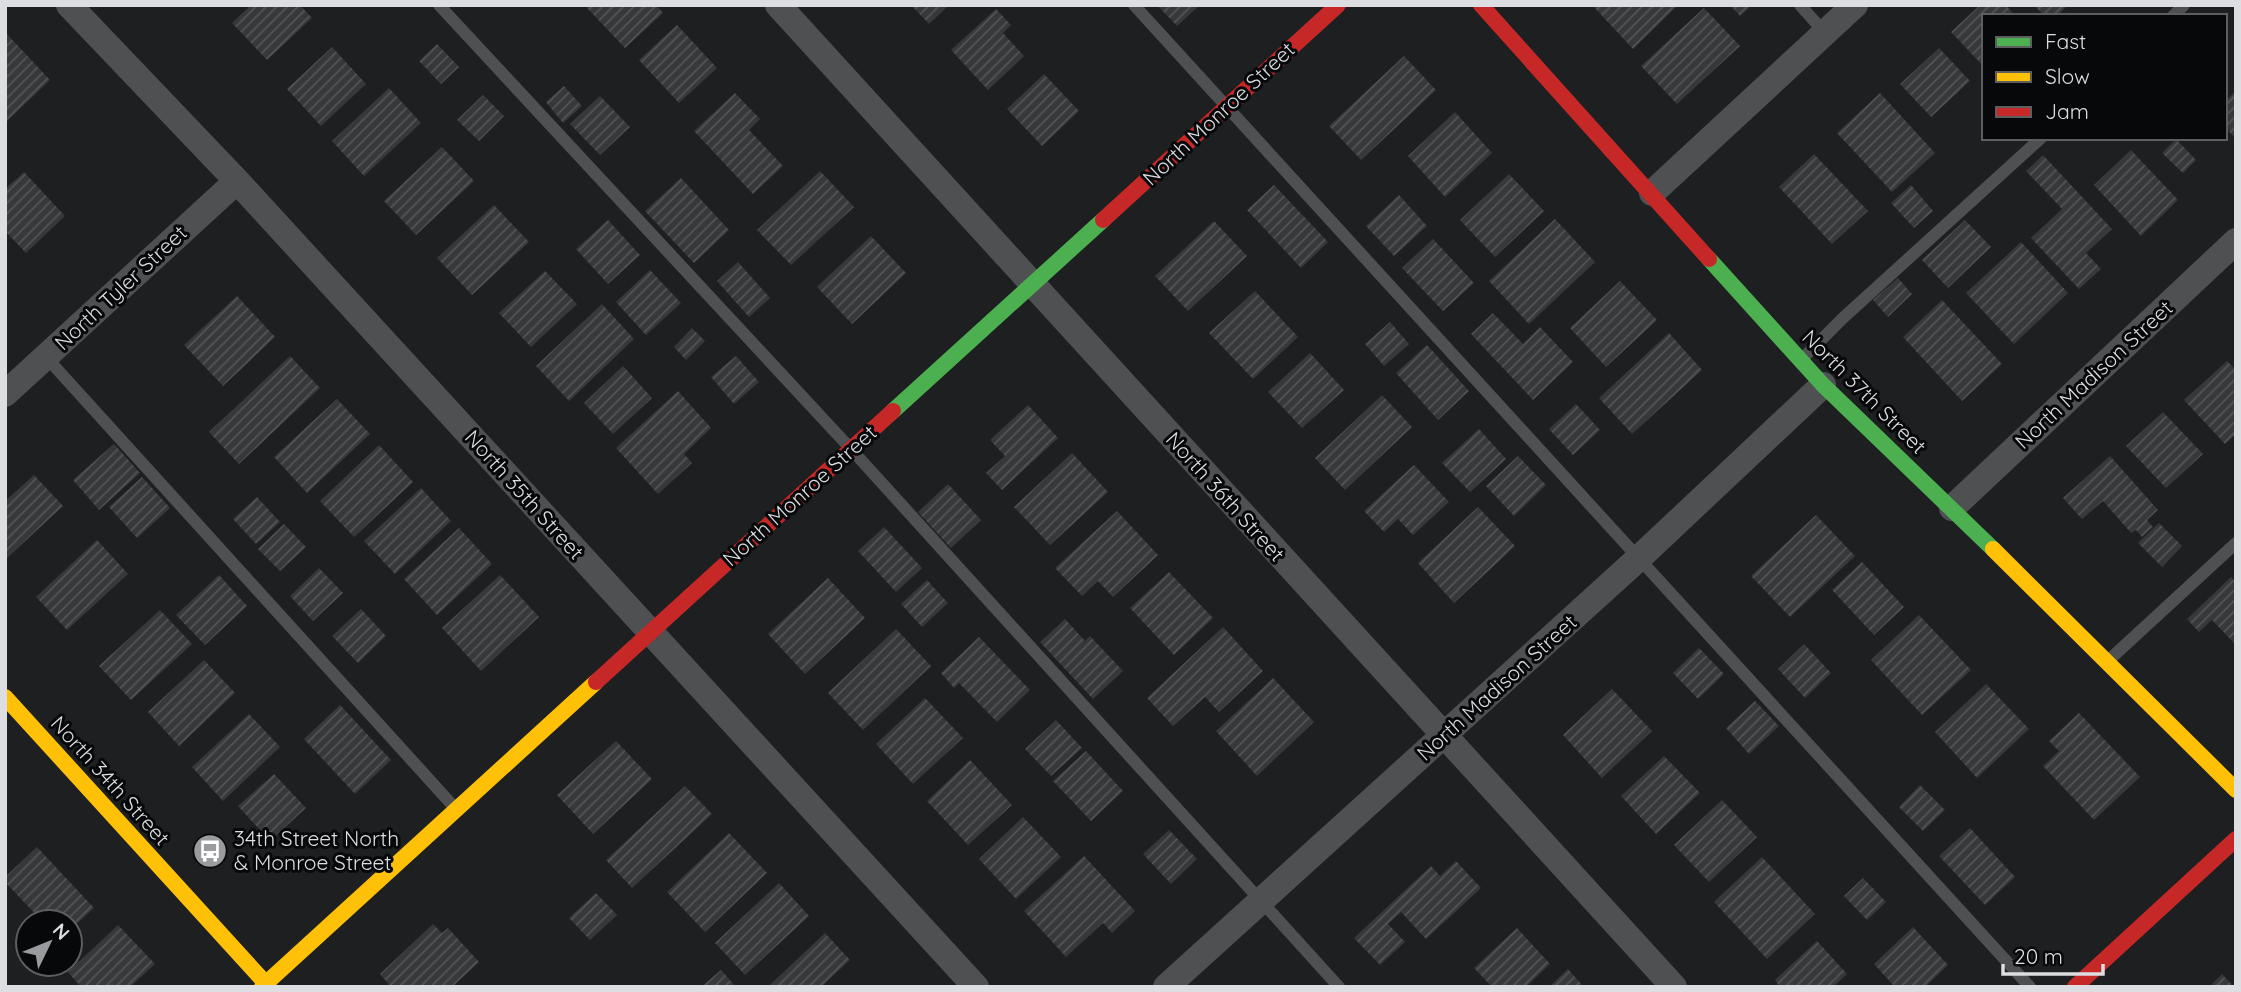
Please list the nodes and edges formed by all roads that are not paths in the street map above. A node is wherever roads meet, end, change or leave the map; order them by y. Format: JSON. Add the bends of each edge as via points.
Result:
{"nodes":[{"id":1,"x":69,"y":5,"type":"edge"},
{"id":2,"x":439,"y":5,"type":"edge"},
{"id":3,"x":778,"y":5,"type":"edge"},
{"id":4,"x":1134,"y":5,"type":"edge"},
{"id":5,"x":1338,"y":5,"type":"edge"},
{"id":6,"x":1480,"y":5,"type":"edge"},
{"id":7,"x":1800,"y":5,"type":"edge"},
{"id":8,"x":1855,"y":5,"type":"edge"},
{"id":9,"x":1825,"y":33,"type":"junction"},
{"id":10,"x":1227,"y":107,"type":"junction"},
{"id":11,"x":2039,"y":140,"type":"edge"},
{"id":12,"x":237,"y":181,"type":"junction"},
{"id":13,"x":1652,"y":193,"type":"junction"},
{"id":14,"x":2236,"y":241,"type":"edge"},
{"id":15,"x":1032,"y":286,"type":"junction"},
{"id":16,"x":46,"y":357,"type":"junction"},
{"id":17,"x":1801,"y":360,"type":"junction"},
{"id":18,"x":1824,"y":385,"type":"junction"},
{"id":19,"x":5,"y":394,"type":"edge"},
{"id":20,"x":851,"y":449,"type":"junction"},
{"id":21,"x":1952,"y":508,"type":"junction"},
{"id":22,"x":2236,"y":543,"type":"edge"},
{"id":23,"x":1639,"y":558,"type":"junction"},
{"id":24,"x":649,"y":632,"type":"junction"},
{"id":25,"x":2108,"y":660,"type":"junction"},
{"id":26,"x":5,"y":697,"type":"edge"},
{"id":27,"x":1444,"y":736,"type":"junction"},
{"id":28,"x":2236,"y":790,"type":"edge"},
{"id":29,"x":456,"y":809,"type":"junction"},
{"id":30,"x":2236,"y":839,"type":"edge"},
{"id":31,"x":1261,"y":901,"type":"junction"},
{"id":32,"x":265,"y":986,"type":"edge"},
{"id":33,"x":976,"y":987,"type":"edge"},
{"id":34,"x":1166,"y":987,"type":"edge"},
{"id":35,"x":1339,"y":987,"type":"edge"},
{"id":36,"x":1674,"y":987,"type":"edge"},
{"id":37,"x":2030,"y":987,"type":"edge"},
{"id":38,"x":2075,"y":987,"type":"edge"}],
"edges":[{"from":1,"to":12,"type":"street","name":"North 35th Street"},
{"from":2,"to":20,"type":"lane"},
{"from":3,"to":15,"type":"street","name":"North 36th Street"},
{"from":4,"to":10,"type":"lane"},
{"from":5,"to":10,"type":"street","name":"North Monroe Street"},
{"from":6,"to":13,"type":"street","name":"North 37th Street"},
{"from":7,"to":9,"type":"lane"},
{"from":8,"to":9,"type":"street"},
{"from":9,"to":13,"type":"street"},
{"from":10,"to":15,"type":"street","name":"North Monroe Street"},
{"from":10,"to":23,"type":"lane"},
{"from":11,"to":17,"type":"lane"},
{"from":12,"to":16,"type":"street","name":"North Tyler Street"},
{"from":12,"to":24,"type":"street","name":"North 35th Street"},
{"from":13,"to":17,"type":"street","name":"North 37th Street"},
{"from":14,"to":21,"type":"street","name":"North Madison Street"},
{"from":15,"to":20,"type":"street","name":"North Monroe Street"},
{"from":15,"to":27,"type":"street","name":"North 36th Street"},
{"from":16,"to":19,"type":"street","name":"North Tyler Street"},
{"from":16,"to":29,"type":"lane"},
{"from":17,"to":18,"type":"street","name":"North 37th Street"},
{"from":18,"to":21,"type":"street","name":"North 37th Street"},
{"from":18,"to":23,"type":"street","name":"North Madison Street"},
{"from":20,"to":24,"type":"street","name":"North Monroe Street"},
{"from":20,"to":31,"type":"lane"},
{"from":21,"to":25,"type":"street","name":"North 37th Street"},
{"from":22,"to":25,"type":"lane"},
{"from":23,"to":27,"type":"street","name":"North Madison Street"},
{"from":23,"to":37,"type":"lane"},
{"from":24,"to":29,"type":"street","name":"North Monroe Street"},
{"from":24,"to":33,"type":"street","name":"North 35th Street"},
{"from":25,"to":28,"type":"street","name":"North 37th Street"},
{"from":26,"to":32,"type":"street","name":"North 34th Street"},
{"from":27,"to":31,"type":"street","name":"North Madison Street"},
{"from":27,"to":36,"type":"street","name":"North 36th Street"},
{"from":29,"to":32,"type":"street","name":"North Monroe Street"},
{"from":30,"to":38,"type":"street"},
{"from":31,"to":34,"type":"street","name":"North Madison Street"},
{"from":31,"to":35,"type":"lane"}]}
